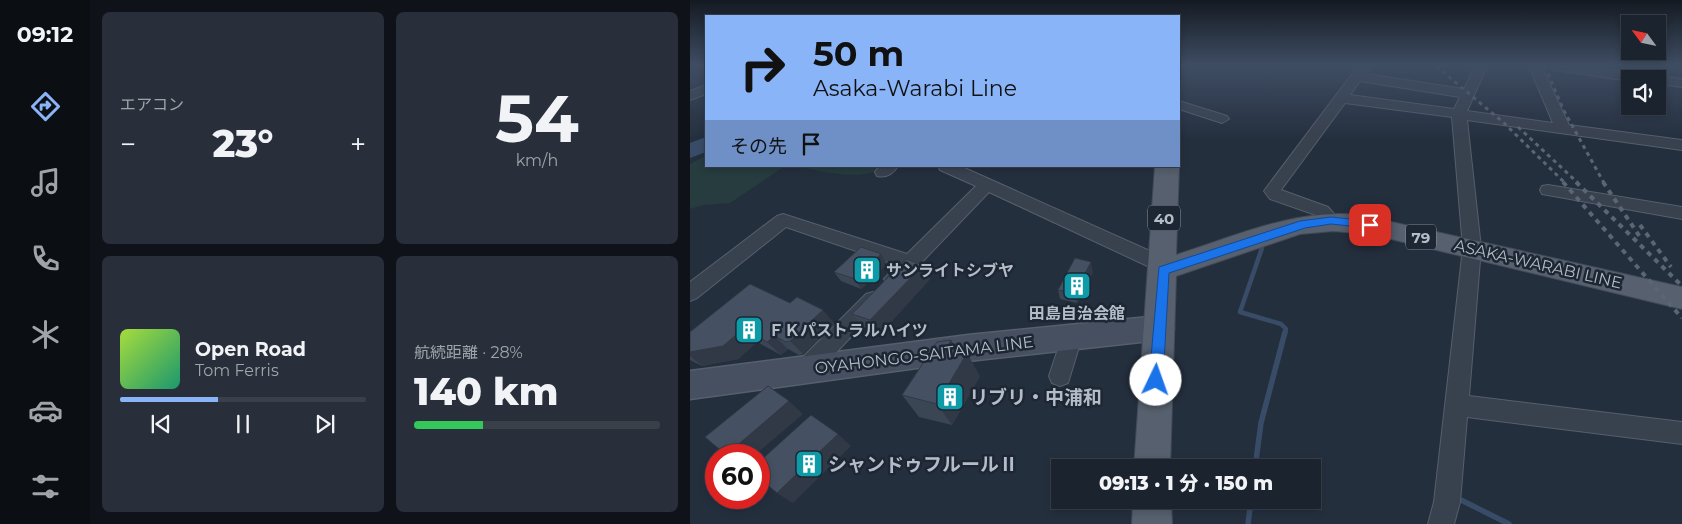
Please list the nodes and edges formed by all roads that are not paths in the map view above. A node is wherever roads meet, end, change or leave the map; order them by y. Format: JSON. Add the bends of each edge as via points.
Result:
{"nodes":[{"id":1,"x":703,"y":90,"type":"edge"},
{"id":2,"x":1348,"y":90,"type":"edge"},
{"id":3,"x":1451,"y":90,"type":"edge"},
{"id":4,"x":1469,"y":90,"type":"edge"},
{"id":5,"x":1546,"y":90,"type":"edge"},
{"id":6,"x":1467,"y":94,"type":"junction"},
{"id":7,"x":690,"y":96,"type":"edge"},
{"id":8,"x":1342,"y":98,"type":"junction"},
{"id":9,"x":1180,"y":105,"type":"edge"},
{"id":10,"x":1459,"y":114,"type":"junction"},
{"id":11,"x":1222,"y":119,"type":"dead end"},
{"id":12,"x":1563,"y":128,"type":"junction"},
{"id":13,"x":1682,"y":145,"type":"edge"},
{"id":14,"x":948,"y":167,"type":"edge"},
{"id":15,"x":1167,"y":167,"type":"edge"},
{"id":16,"x":987,"y":185,"type":"junction"},
{"id":17,"x":1548,"y":190,"type":"dead end"},
{"id":18,"x":1682,"y":213,"type":"edge"},
{"id":19,"x":1331,"y":221,"type":"junction"},
{"id":20,"x":1472,"y":248,"type":"junction"},
{"id":21,"x":910,"y":262,"type":"junction"},
{"id":22,"x":1163,"y":268,"type":"junction"},
{"id":23,"x":690,"y":293,"type":"edge"},
{"id":24,"x":1682,"y":298,"type":"edge"},
{"id":25,"x":1158,"y":328,"type":"junction"},
{"id":26,"x":1071,"y":337,"type":"junction"},
{"id":27,"x":806,"y":369,"type":"junction"},
{"id":28,"x":1060,"y":376,"type":"dead end"},
{"id":29,"x":690,"y":385,"type":"edge"},
{"id":30,"x":1455,"y":405,"type":"junction"},
{"id":31,"x":1682,"y":433,"type":"edge"},
{"id":32,"x":1152,"y":459,"type":"edge"},
{"id":33,"x":1152,"y":509,"type":"edge"},
{"id":34,"x":1152,"y":524,"type":"edge"},
{"id":35,"x":1441,"y":524,"type":"edge"}],
"edges":[{"from":1,"to":7,"type":"street"},
{"from":2,"to":8,"type":"street"},
{"from":3,"to":6,"type":"street"},
{"from":4,"to":6,"type":"street"},
{"from":5,"to":12,"type":"street"},
{"from":6,"to":10,"type":"street"},
{"from":8,"to":10,"type":"street"},
{"from":8,"to":19,"type":"street","via":[[1272,191],[1322,211]]},
{"from":9,"to":11,"type":"street"},
{"from":10,"to":12,"type":"street"},
{"from":10,"to":20,"type":"street"},
{"from":12,"to":13,"type":"street"},
{"from":14,"to":16,"type":"street"},
{"from":15,"to":22,"type":"main road","number":"40"},
{"from":16,"to":21,"type":"street"},
{"from":16,"to":22,"type":"street"},
{"from":17,"to":18,"type":"street"},
{"from":19,"to":20,"type":"main road","name":"ASAKA-WARABI LINE","number":"79","via":[[1370,225]]},
{"from":19,"to":22,"type":"main road","name":"ASAKA-WARABI LINE","number":"79","via":[[1296,226]]},
{"from":20,"to":24,"type":"main road","name":"ASAKA-WARABI LINE","number":"79"},
{"from":20,"to":30,"type":"street"},
{"from":21,"to":23,"type":"street","via":[[783,220]]},
{"from":21,"to":27,"type":"street"},
{"from":22,"to":25,"type":"main road","number":"40"},
{"from":25,"to":26,"type":"main road","name":"OYAHONGO-SAITAMA LINE"},
{"from":25,"to":32,"type":"main road","number":"40"},
{"from":26,"to":27,"type":"main road","name":"OYAHONGO-SAITAMA LINE"},
{"from":26,"to":28,"type":"street"},
{"from":27,"to":29,"type":"main road","name":"OYAHONGO-SAITAMA LINE"},
{"from":30,"to":31,"type":"street"},
{"from":30,"to":35,"type":"street","via":[[1447,502]]},
{"from":33,"to":34,"type":"main road"}]}
